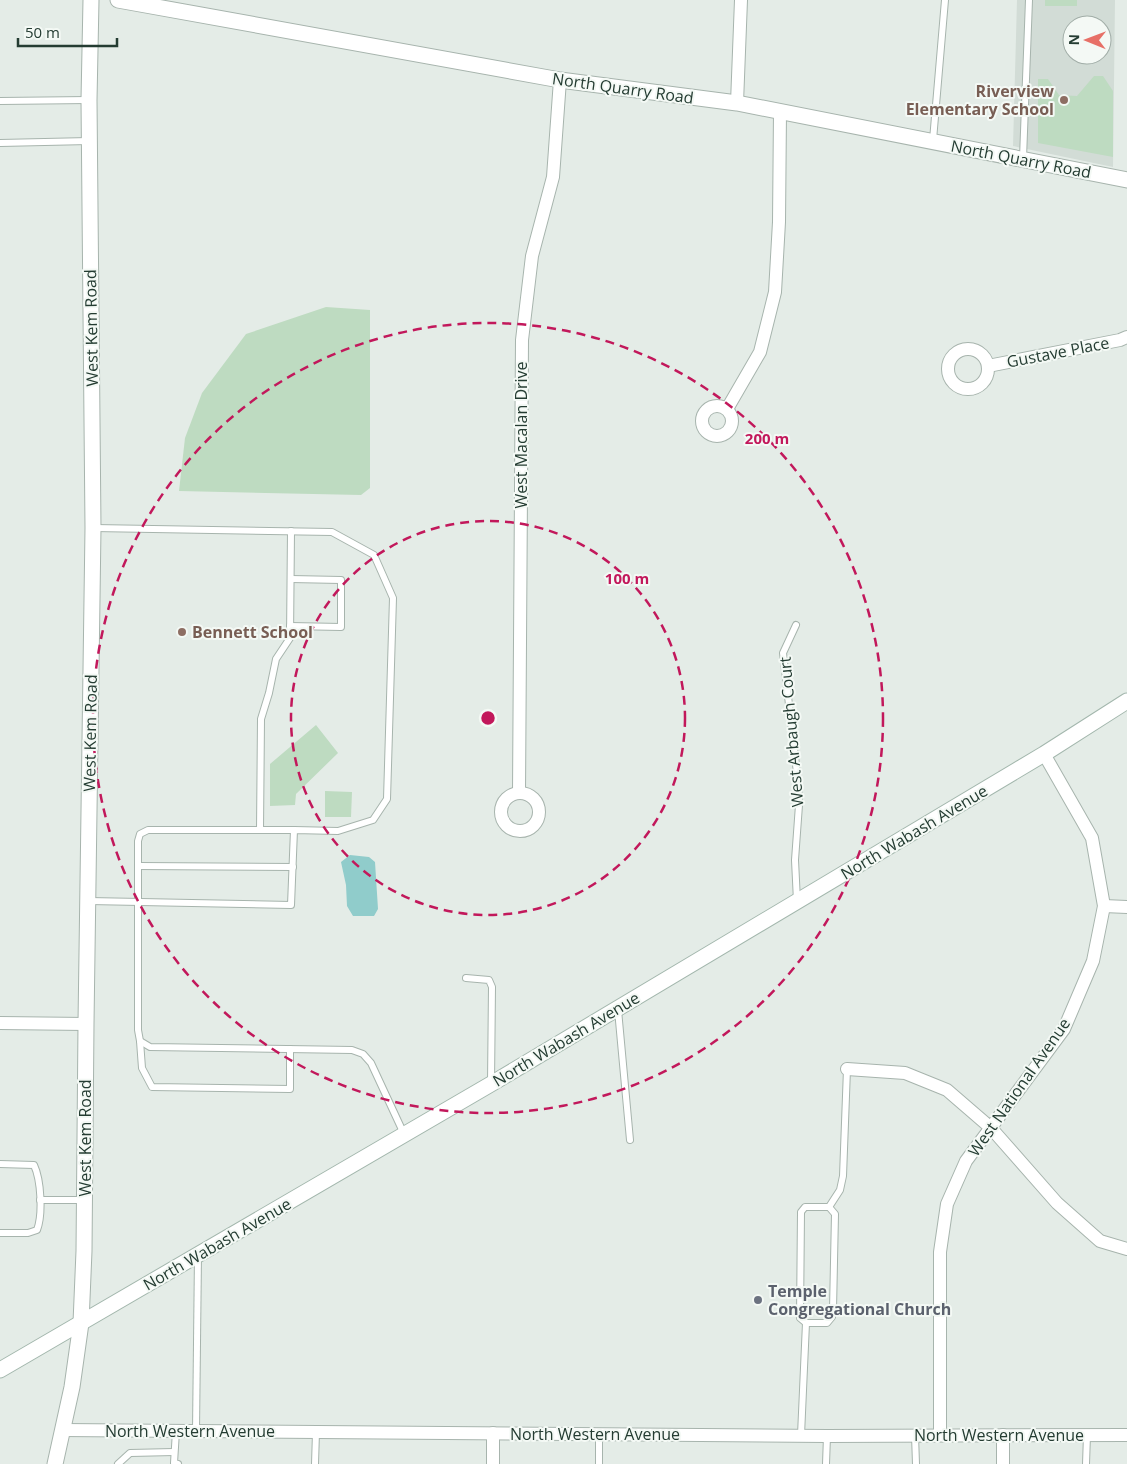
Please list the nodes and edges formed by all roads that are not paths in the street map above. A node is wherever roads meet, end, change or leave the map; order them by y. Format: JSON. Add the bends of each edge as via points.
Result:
{"nodes":[{"id":1,"x":91,"y":0,"type":"edge"},
{"id":2,"x":118,"y":0,"type":"edge"},
{"id":3,"x":741,"y":0,"type":"edge"},
{"id":4,"x":945,"y":0,"type":"edge"},
{"id":5,"x":1029,"y":0,"type":"edge"},
{"id":6,"x":560,"y":80,"type":"junction"},
{"id":7,"x":88,"y":100,"type":"junction"},
{"id":8,"x":0,"y":101,"type":"edge"},
{"id":9,"x":738,"y":103,"type":"junction"},
{"id":10,"x":780,"y":112,"type":"junction"},
{"id":11,"x":89,"y":141,"type":"junction"},
{"id":12,"x":932,"y":142,"type":"junction"},
{"id":13,"x":0,"y":143,"type":"edge"},
{"id":14,"x":1023,"y":159,"type":"junction"},
{"id":15,"x":1127,"y":180,"type":"edge"},
{"id":16,"x":1127,"y":337,"type":"edge"},
{"id":17,"x":988,"y":366,"type":"dead end"},
{"id":18,"x":727,"y":410,"type":"dead end"},
{"id":19,"x":93,"y":528,"type":"junction"},
{"id":20,"x":291,"y":531,"type":"junction"},
{"id":21,"x":290,"y":579,"type":"junction"},
{"id":22,"x":796,"y":625,"type":"dead end"},
{"id":23,"x":290,"y":626,"type":"junction"},
{"id":24,"x":1127,"y":701,"type":"edge"},
{"id":25,"x":1044,"y":754,"type":"junction"},
{"id":26,"x":519,"y":793,"type":"dead end"},
{"id":27,"x":260,"y":830,"type":"junction"},
{"id":28,"x":294,"y":830,"type":"junction"},
{"id":29,"x":138,"y":866,"type":"junction"},
{"id":30,"x":293,"y":867,"type":"junction"},
{"id":31,"x":88,"y":902,"type":"junction"},
{"id":32,"x":138,"y":902,"type":"junction"},
{"id":33,"x":797,"y":902,"type":"junction"},
{"id":34,"x":1104,"y":906,"type":"junction"},
{"id":35,"x":1127,"y":907,"type":"edge"},
{"id":36,"x":466,"y":978,"type":"dead end"},
{"id":37,"x":618,"y":1008,"type":"junction"},
{"id":38,"x":0,"y":1023,"type":"edge"},
{"id":39,"x":86,"y":1024,"type":"junction"},
{"id":40,"x":140,"y":1041,"type":"junction"},
{"id":41,"x":290,"y":1049,"type":"junction"},
{"id":42,"x":846,"y":1069,"type":"joint"},
{"id":43,"x":491,"y":1084,"type":"junction"},
{"id":44,"x":991,"y":1128,"type":"junction"},
{"id":45,"x":404,"y":1135,"type":"junction"},
{"id":46,"x":630,"y":1140,"type":"dead end"},
{"id":47,"x":0,"y":1164,"type":"edge"},
{"id":48,"x":40,"y":1200,"type":"junction"},
{"id":49,"x":84,"y":1200,"type":"junction"},
{"id":50,"x":829,"y":1207,"type":"junction"},
{"id":51,"x":0,"y":1233,"type":"edge"},
{"id":52,"x":1127,"y":1250,"type":"edge"},
{"id":53,"x":198,"y":1255,"type":"junction"},
{"id":54,"x":81,"y":1323,"type":"junction"},
{"id":55,"x":806,"y":1323,"type":"junction"},
{"id":56,"x":3,"y":1364,"type":"edge"},
{"id":57,"x":62,"y":1430,"type":"junction"},
{"id":58,"x":176,"y":1431,"type":"junction"},
{"id":59,"x":196,"y":1431,"type":"junction"},
{"id":60,"x":316,"y":1432,"type":"junction"},
{"id":61,"x":493,"y":1433,"type":"junction"},
{"id":62,"x":599,"y":1434,"type":"junction"},
{"id":63,"x":801,"y":1435,"type":"junction"},
{"id":64,"x":915,"y":1435,"type":"junction"},
{"id":65,"x":940,"y":1435,"type":"junction"},
{"id":66,"x":1003,"y":1435,"type":"junction"},
{"id":67,"x":1087,"y":1435,"type":"junction"},
{"id":68,"x":1127,"y":1435,"type":"edge"},
{"id":69,"x":827,"y":1436,"type":"junction"},
{"id":70,"x":174,"y":1452,"type":"junction"},
{"id":71,"x":55,"y":1464,"type":"edge"},
{"id":72,"x":118,"y":1464,"type":"edge"},
{"id":73,"x":178,"y":1464,"type":"edge"},
{"id":74,"x":315,"y":1464,"type":"edge"},
{"id":75,"x":493,"y":1464,"type":"edge"},
{"id":76,"x":599,"y":1464,"type":"edge"},
{"id":77,"x":826,"y":1464,"type":"edge"},
{"id":78,"x":916,"y":1464,"type":"edge"},
{"id":79,"x":1003,"y":1464,"type":"edge"},
{"id":80,"x":1086,"y":1464,"type":"edge"}],
"edges":[{"from":1,"to":7,"type":"street","name":"West Kem Road"},
{"from":2,"to":6,"type":"street","name":"North Quarry Road"},
{"from":3,"to":9,"type":"street"},
{"from":4,"to":12,"type":"lane"},
{"from":5,"to":14,"type":"lane"},
{"from":6,"to":9,"type":"street","name":"North Quarry Road"},
{"from":6,"to":26,"type":"street","name":"West Macalan Drive","via":[[554,177],[532,256],[522,340]]},
{"from":7,"to":8,"type":"lane"},
{"from":7,"to":11,"type":"street","name":"West Kem Road"},
{"from":9,"to":10,"type":"street","name":"North Quarry Road"},
{"from":10,"to":12,"type":"street","name":"North Quarry Road"},
{"from":10,"to":18,"type":"street","via":[[779,222],[774,292],[760,352]]},
{"from":11,"to":13,"type":"lane"},
{"from":11,"to":19,"type":"street","name":"West Kem Road"},
{"from":12,"to":14,"type":"street","name":"North Quarry Road"},
{"from":14,"to":15,"type":"street","name":"North Quarry Road"},
{"from":16,"to":17,"type":"street","name":"Gustave Place"},
{"from":19,"to":20,"type":"lane"},
{"from":19,"to":31,"type":"street","name":"West Kem Road"},
{"from":20,"to":21,"type":"lane"},
{"from":20,"to":28,"type":"lane","via":[[332,532],[374,555],[393,598],[387,799],[373,820],[338,831]]},
{"from":21,"to":23,"type":"lane"},
{"from":21,"to":23,"type":"lane","via":[[341,580],[341,626]]},
{"from":22,"to":33,"type":"lane","name":"West Arbaugh Court","via":[[783,653],[798,782]]},
{"from":23,"to":27,"type":"lane","via":[[290,638],[276,659],[261,719]]},
{"from":24,"to":25,"type":"street","name":"North Wabash Avenue"},
{"from":25,"to":33,"type":"street","name":"North Wabash Avenue"},
{"from":25,"to":34,"type":"street","name":"West National Avenue","via":[[1092,838]]},
{"from":27,"to":28,"type":"lane"},
{"from":27,"to":29,"type":"lane","via":[[148,830],[140,834],[138,841]]},
{"from":28,"to":30,"type":"lane"},
{"from":29,"to":30,"type":"lane"},
{"from":29,"to":32,"type":"lane"},
{"from":30,"to":32,"type":"lane","via":[[291,905]]},
{"from":31,"to":32,"type":"lane"},
{"from":31,"to":39,"type":"street","name":"West Kem Road"},
{"from":32,"to":40,"type":"lane"},
{"from":33,"to":37,"type":"street","name":"North Wabash Avenue"},
{"from":34,"to":35,"type":"street"},
{"from":34,"to":44,"type":"street","name":"West National Avenue","via":[[1093,961],[1064,1028]]},
{"from":36,"to":43,"type":"lane","via":[[489,980],[492,988]]},
{"from":37,"to":43,"type":"street","name":"North Wabash Avenue"},
{"from":37,"to":46,"type":"lane"},
{"from":38,"to":39,"type":"street"},
{"from":39,"to":49,"type":"street","name":"West Kem Road"},
{"from":40,"to":41,"type":"lane","via":[[150,1047]]},
{"from":40,"to":41,"type":"lane","via":[[142,1068],[152,1087],[290,1089]]},
{"from":41,"to":45,"type":"lane","via":[[352,1050],[363,1054],[371,1063]]},
{"from":42,"to":44,"type":"street","via":[[905,1073],[930,1083],[947,1090]]},
{"from":42,"to":50,"type":"lane","via":[[843,1176],[840,1190]]},
{"from":43,"to":45,"type":"street","name":"North Wabash Avenue"},
{"from":44,"to":52,"type":"street","via":[[1057,1203],[1100,1241]]},
{"from":44,"to":65,"type":"street","name":"West National Avenue","via":[[966,1161],[947,1204],[940,1252]]},
{"from":45,"to":53,"type":"street","name":"North Wabash Avenue"},
{"from":47,"to":48,"type":"lane","via":[[34,1165],[38,1173]]},
{"from":48,"to":49,"type":"lane"},
{"from":48,"to":51,"type":"lane","via":[[36,1230]]},
{"from":49,"to":54,"type":"street","name":"West Kem Road"},
{"from":50,"to":55,"type":"lane","via":[[835,1214],[832,1317],[827,1323]]},
{"from":50,"to":55,"type":"lane","via":[[805,1207],[801,1212],[800,1318]]},
{"from":53,"to":54,"type":"street","name":"North Wabash Avenue"},
{"from":53,"to":59,"type":"lane"},
{"from":54,"to":56,"type":"street","name":"North Wabash Avenue"},
{"from":54,"to":57,"type":"street","name":"West Kem Road"},
{"from":55,"to":63,"type":"lane"},
{"from":57,"to":58,"type":"street","name":"North Western Avenue"},
{"from":57,"to":71,"type":"street","name":"West Kem Road"},
{"from":58,"to":59,"type":"street","name":"North Western Avenue"},
{"from":58,"to":70,"type":"lane"},
{"from":59,"to":60,"type":"street","name":"North Western Avenue"},
{"from":60,"to":61,"type":"street","name":"North Western Avenue"},
{"from":60,"to":74,"type":"lane"},
{"from":61,"to":62,"type":"street","name":"North Western Avenue"},
{"from":61,"to":75,"type":"street"},
{"from":62,"to":63,"type":"street","name":"North Western Avenue"},
{"from":62,"to":76,"type":"lane"},
{"from":63,"to":69,"type":"street","name":"North Western Avenue"},
{"from":64,"to":65,"type":"street","name":"North Western Avenue"},
{"from":64,"to":69,"type":"street","name":"North Western Avenue"},
{"from":64,"to":78,"type":"lane"},
{"from":65,"to":66,"type":"street","name":"North Western Avenue"},
{"from":66,"to":67,"type":"street","name":"North Western Avenue"},
{"from":66,"to":79,"type":"street"},
{"from":67,"to":68,"type":"street","name":"North Western Avenue"},
{"from":67,"to":80,"type":"lane"},
{"from":69,"to":77,"type":"lane"},
{"from":70,"to":72,"type":"lane","via":[[130,1453]]},
{"from":70,"to":73,"type":"lane","via":[[174,1463]]}]}
